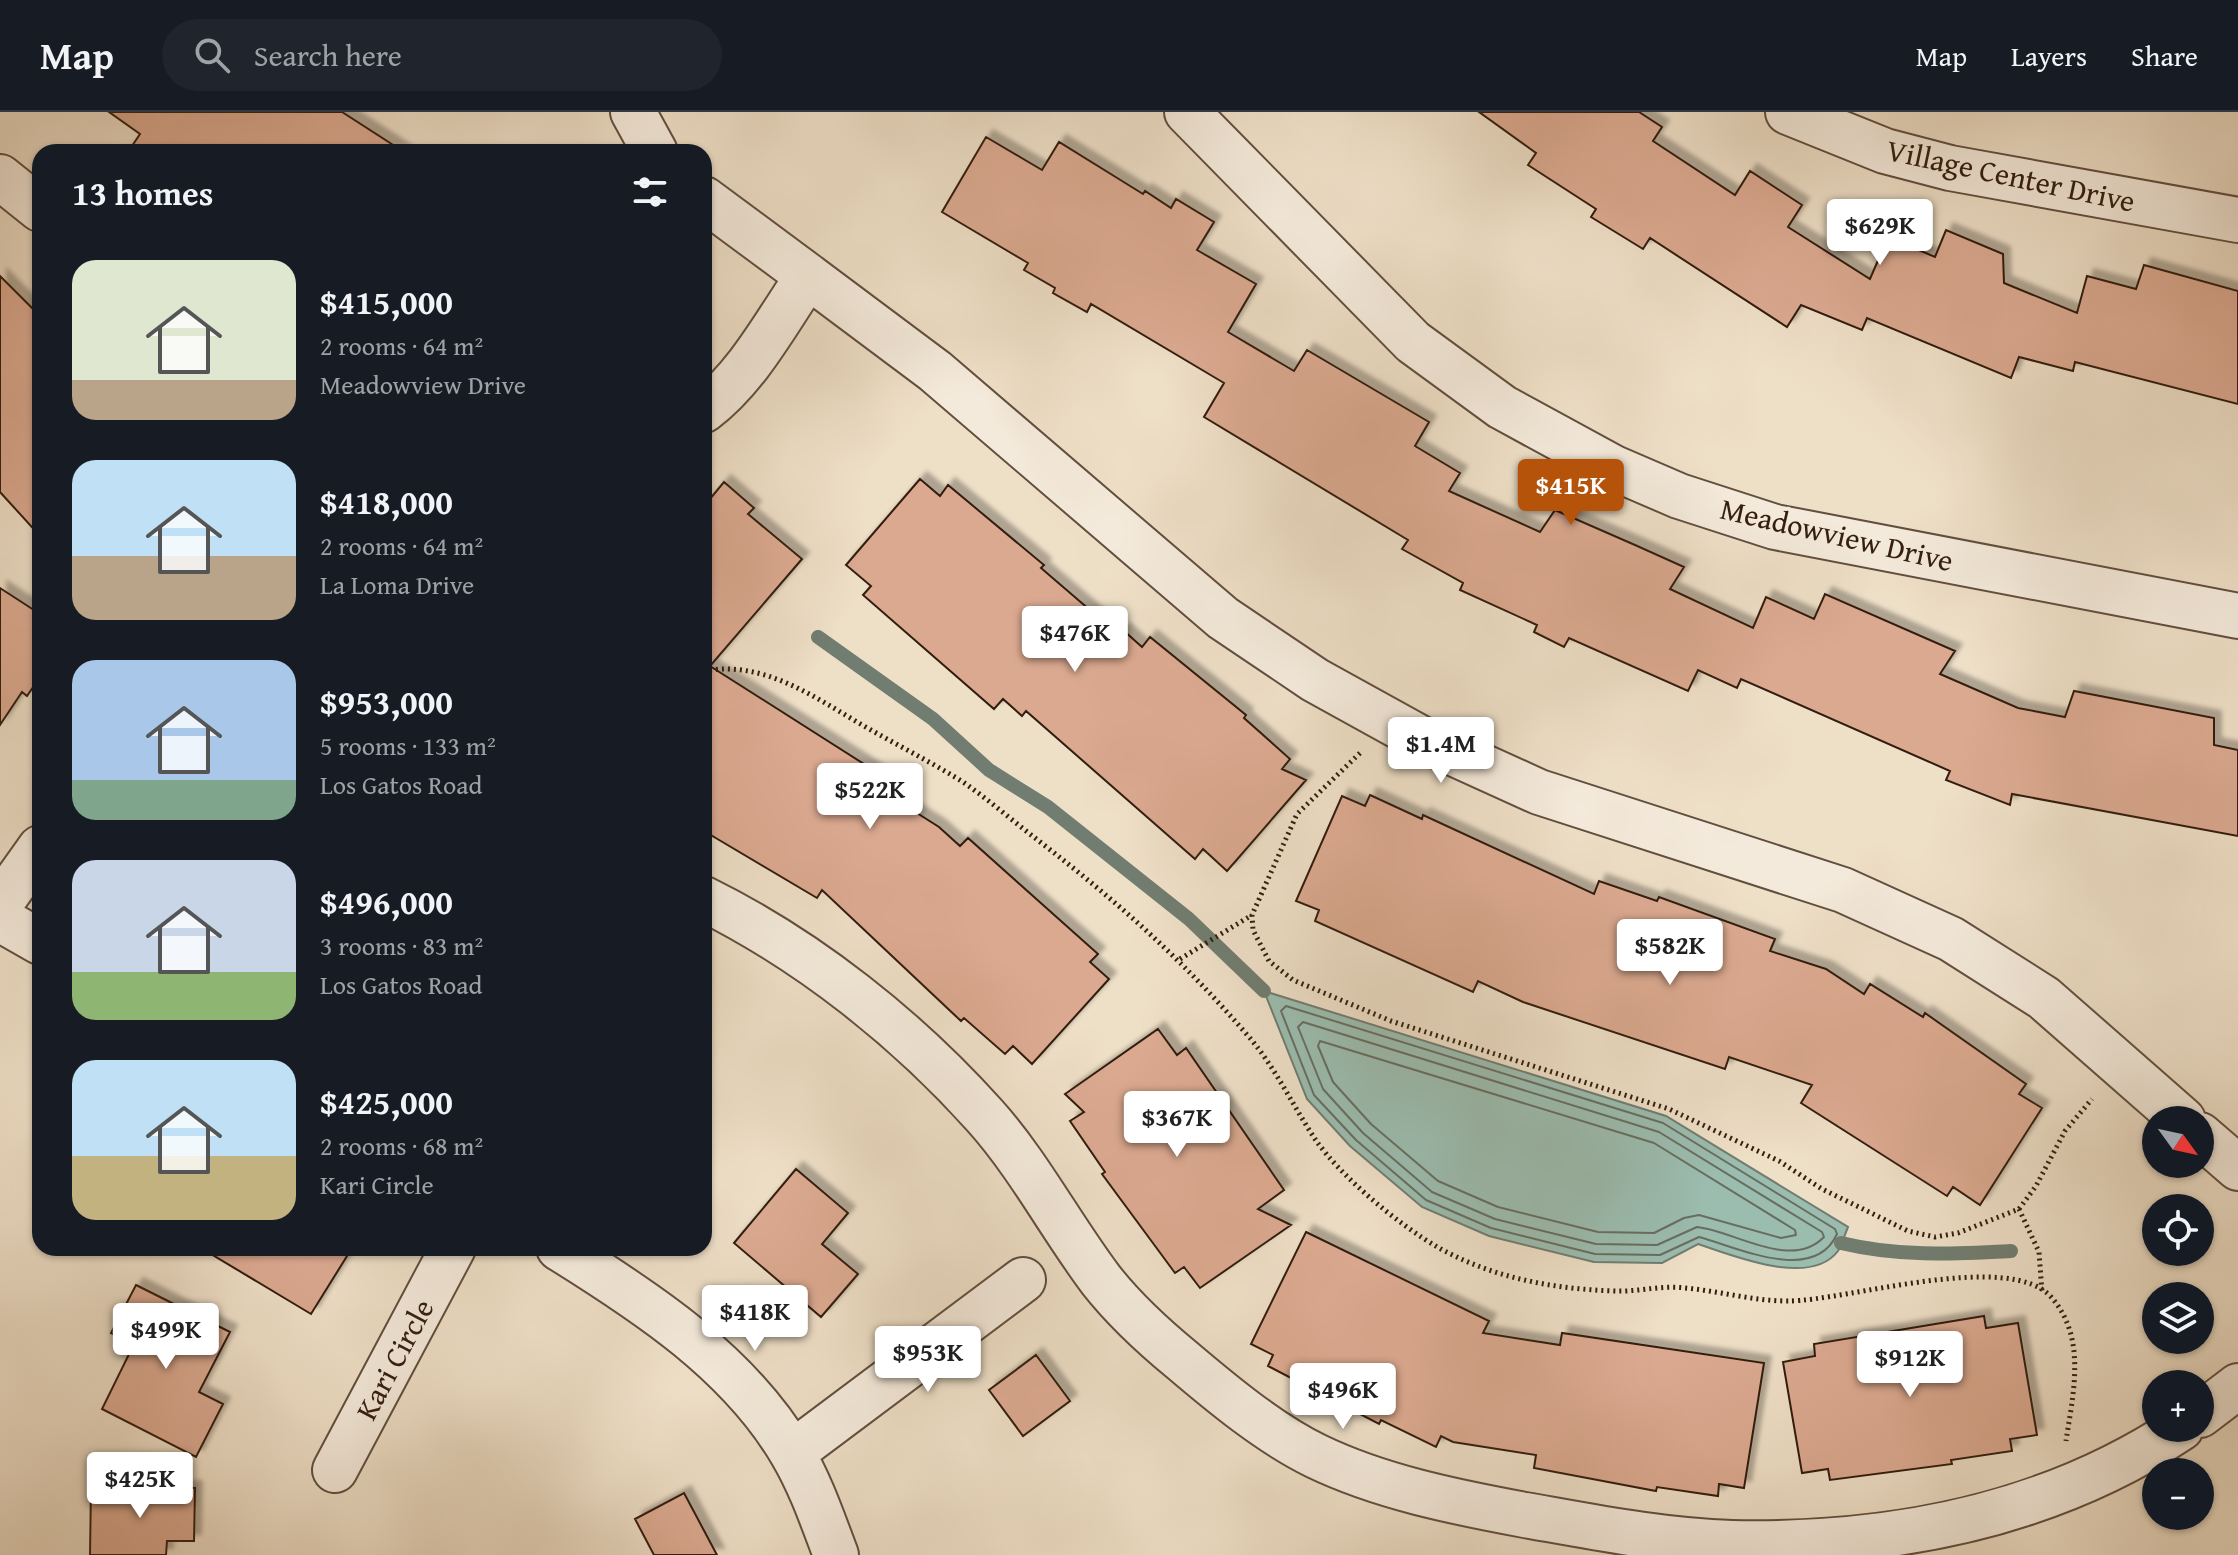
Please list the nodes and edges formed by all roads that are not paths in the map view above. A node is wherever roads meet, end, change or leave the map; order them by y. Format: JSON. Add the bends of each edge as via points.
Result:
{"nodes":[{"id":1,"x":633,"y":112,"type":"edge"},
{"id":2,"x":1187,"y":112,"type":"edge"},
{"id":3,"x":1788,"y":112,"type":"edge"},
{"id":4,"x":651,"y":144,"type":"edge"},
{"id":5,"x":0,"y":177,"type":"edge"},
{"id":6,"x":32,"y":203,"type":"edge"},
{"id":7,"x":712,"y":205,"type":"edge"},
{"id":8,"x":2238,"y":220,"type":"edge"},
{"id":9,"x":808,"y":276,"type":"junction"},
{"id":10,"x":712,"y":404,"type":"edge"},
{"id":11,"x":2238,"y":616,"type":"edge"},
{"id":12,"x":32,"y":859,"type":"edge"},
{"id":13,"x":0,"y":904,"type":"edge"},
{"id":14,"x":712,"y":904,"type":"edge"},
{"id":15,"x":0,"y":919,"type":"edge"},
{"id":16,"x":32,"y":937,"type":"edge"},
{"id":17,"x":2167,"y":1106,"type":"edge"},
{"id":18,"x":2214,"y":1147,"type":"edge"},
{"id":19,"x":2238,"y":1168,"type":"edge"},
{"id":20,"x":449,"y":1256,"type":"edge"},
{"id":21,"x":572,"y":1256,"type":"edge"},
{"id":22,"x":1023,"y":1280,"type":"dead end"},
{"id":23,"x":2238,"y":1386,"type":"edge"},
{"id":24,"x":2214,"y":1404,"type":"edge"},
{"id":25,"x":2160,"y":1442,"type":"edge"},
{"id":26,"x":792,"y":1453,"type":"junction"},
{"id":27,"x":335,"y":1470,"type":"dead end"},
{"id":28,"x":836,"y":1555,"type":"edge"}],
"edges":[{"from":1,"to":4,"type":"street"},
{"from":2,"to":11,"type":"street","name":"Meadowview Drive","via":[[1413,342],[1502,407],[1614,468],[1775,527]]},
{"from":3,"to":8,"type":"street","name":"Village Center Drive","via":[[1885,151],[1950,168]]},
{"from":5,"to":6,"type":"street"},
{"from":7,"to":9,"type":"street"},
{"from":9,"to":10,"type":"street","via":[[746,366]]},
{"from":9,"to":17,"type":"street","via":[[935,371],[1223,618],[1315,680],[1420,738],[1539,792],[1843,890],[1951,939],[2044,998]]},
{"from":12,"to":13,"type":"street"},
{"from":14,"to":25,"type":"street","via":[[877,1010],[987,1118],[1104,1284],[1181,1359],[1269,1427],[1360,1476],[1489,1508],[1615,1531],[1731,1543],[1858,1538],[1987,1517],[2059,1494]]},
{"from":15,"to":16,"type":"street"},
{"from":18,"to":19,"type":"street"},
{"from":20,"to":27,"type":"street","name":"Kari Circle"},
{"from":21,"to":26,"type":"street","via":[[642,1300],[698,1347],[752,1398]]},
{"from":22,"to":26,"type":"street"},
{"from":23,"to":24,"type":"street"},
{"from":26,"to":28,"type":"street"}]}
